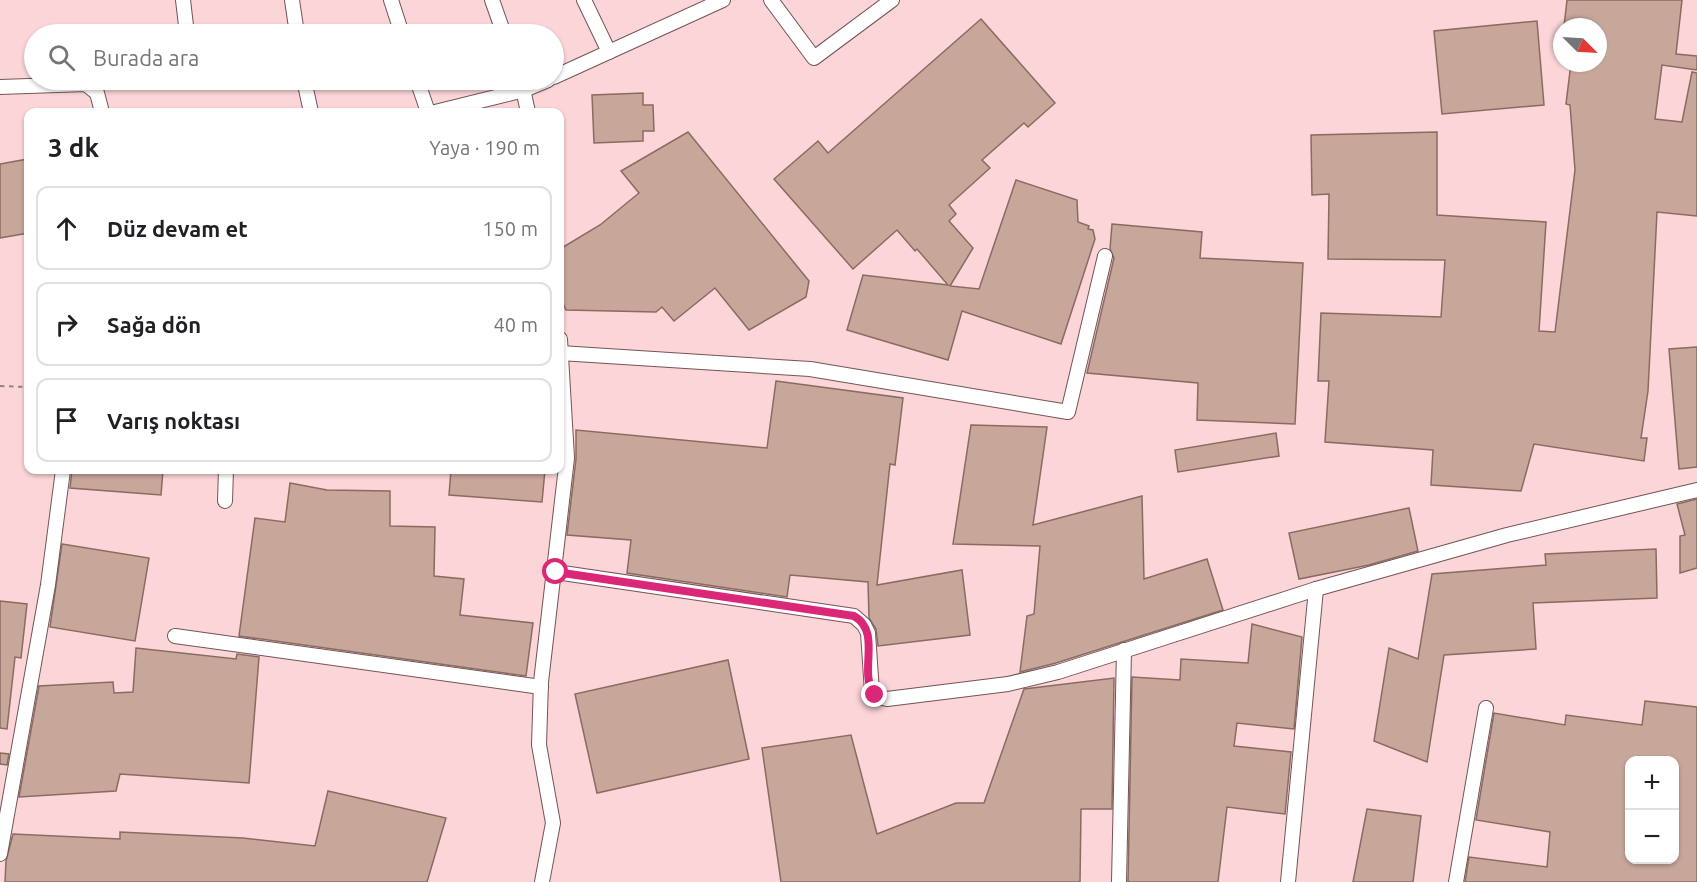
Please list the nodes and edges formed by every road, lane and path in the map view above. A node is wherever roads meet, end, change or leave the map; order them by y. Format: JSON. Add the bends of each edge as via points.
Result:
{"nodes":[{"id":1,"x":183,"y":0,"type":"edge"},
{"id":2,"x":292,"y":0,"type":"edge"},
{"id":3,"x":391,"y":0,"type":"edge"},
{"id":4,"x":492,"y":0,"type":"edge"},
{"id":5,"x":584,"y":0,"type":"edge"},
{"id":6,"x":723,"y":0,"type":"edge"},
{"id":7,"x":771,"y":0,"type":"edge"},
{"id":8,"x":892,"y":0,"type":"edge"},
{"id":9,"x":186,"y":24,"type":"edge"},
{"id":10,"x":296,"y":24,"type":"edge"},
{"id":11,"x":399,"y":24,"type":"edge"},
{"id":12,"x":500,"y":24,"type":"edge"},
{"id":13,"x":609,"y":52,"type":"junction"},
{"id":14,"x":564,"y":72,"type":"edge"},
{"id":15,"x":24,"y":86,"type":"edge"},
{"id":16,"x":0,"y":87,"type":"edge"},
{"id":17,"x":93,"y":90,"type":"edge"},
{"id":18,"x":306,"y":90,"type":"edge"},
{"id":19,"x":420,"y":90,"type":"edge"},
{"id":20,"x":506,"y":90,"type":"edge"},
{"id":21,"x":523,"y":90,"type":"edge"},
{"id":22,"x":101,"y":108,"type":"edge"},
{"id":23,"x":310,"y":108,"type":"edge"},
{"id":24,"x":427,"y":108,"type":"edge"},
{"id":25,"x":448,"y":108,"type":"edge"},
{"id":26,"x":527,"y":108,"type":"edge"},
{"id":27,"x":1105,"y":256,"type":"dead end"},
{"id":28,"x":564,"y":348,"type":"edge"},
{"id":29,"x":0,"y":386,"type":"edge"},
{"id":30,"x":24,"y":387,"type":"edge"},
{"id":31,"x":564,"y":411,"type":"edge"},
{"id":32,"x":62,"y":474,"type":"edge"},
{"id":33,"x":226,"y":474,"type":"edge"},
{"id":34,"x":1697,"y":490,"type":"edge"},
{"id":35,"x":225,"y":501,"type":"dead end"},
{"id":36,"x":556,"y":572,"type":"junction"},
{"id":37,"x":1316,"y":589,"type":"junction"},
{"id":38,"x":175,"y":636,"type":"dead end"},
{"id":39,"x":1124,"y":651,"type":"junction"},
{"id":40,"x":541,"y":687,"type":"junction"},
{"id":41,"x":1486,"y":708,"type":"dead end"},
{"id":42,"x":0,"y":854,"type":"edge"},
{"id":43,"x":542,"y":882,"type":"edge"},
{"id":44,"x":1119,"y":882,"type":"edge"},
{"id":45,"x":1288,"y":882,"type":"edge"},
{"id":46,"x":1456,"y":882,"type":"edge"}],
"edges":[{"from":1,"to":9,"type":"street"},
{"from":2,"to":10,"type":"street"},
{"from":3,"to":11,"type":"street"},
{"from":4,"to":12,"type":"street"},
{"from":5,"to":13,"type":"street"},
{"from":6,"to":13,"type":"street"},
{"from":7,"to":8,"type":"street","via":[[814,58]]},
{"from":13,"to":14,"type":"street"},
{"from":15,"to":16,"type":"street"},
{"from":17,"to":22,"type":"street"},
{"from":18,"to":23,"type":"street"},
{"from":19,"to":24,"type":"street"},
{"from":20,"to":25,"type":"street"},
{"from":21,"to":26,"type":"street"},
{"from":27,"to":28,"type":"street","via":[[1068,412],[810,369]]},
{"from":29,"to":30,"type":"path"},
{"from":31,"to":36,"type":"street","via":[[567,458]]},
{"from":32,"to":42,"type":"street","via":[[48,585]]},
{"from":33,"to":35,"type":"street"},
{"from":34,"to":37,"type":"street","via":[[1507,535]]},
{"from":36,"to":39,"type":"street","via":[[854,616],[867,630],[870,685],[872,692],[882,698],[1008,684]]},
{"from":36,"to":40,"type":"street"},
{"from":37,"to":39,"type":"street"},
{"from":37,"to":45,"type":"street"},
{"from":38,"to":40,"type":"street"},
{"from":39,"to":44,"type":"street"},
{"from":40,"to":43,"type":"street","via":[[539,745],[553,823]]},
{"from":41,"to":46,"type":"street"}]}
